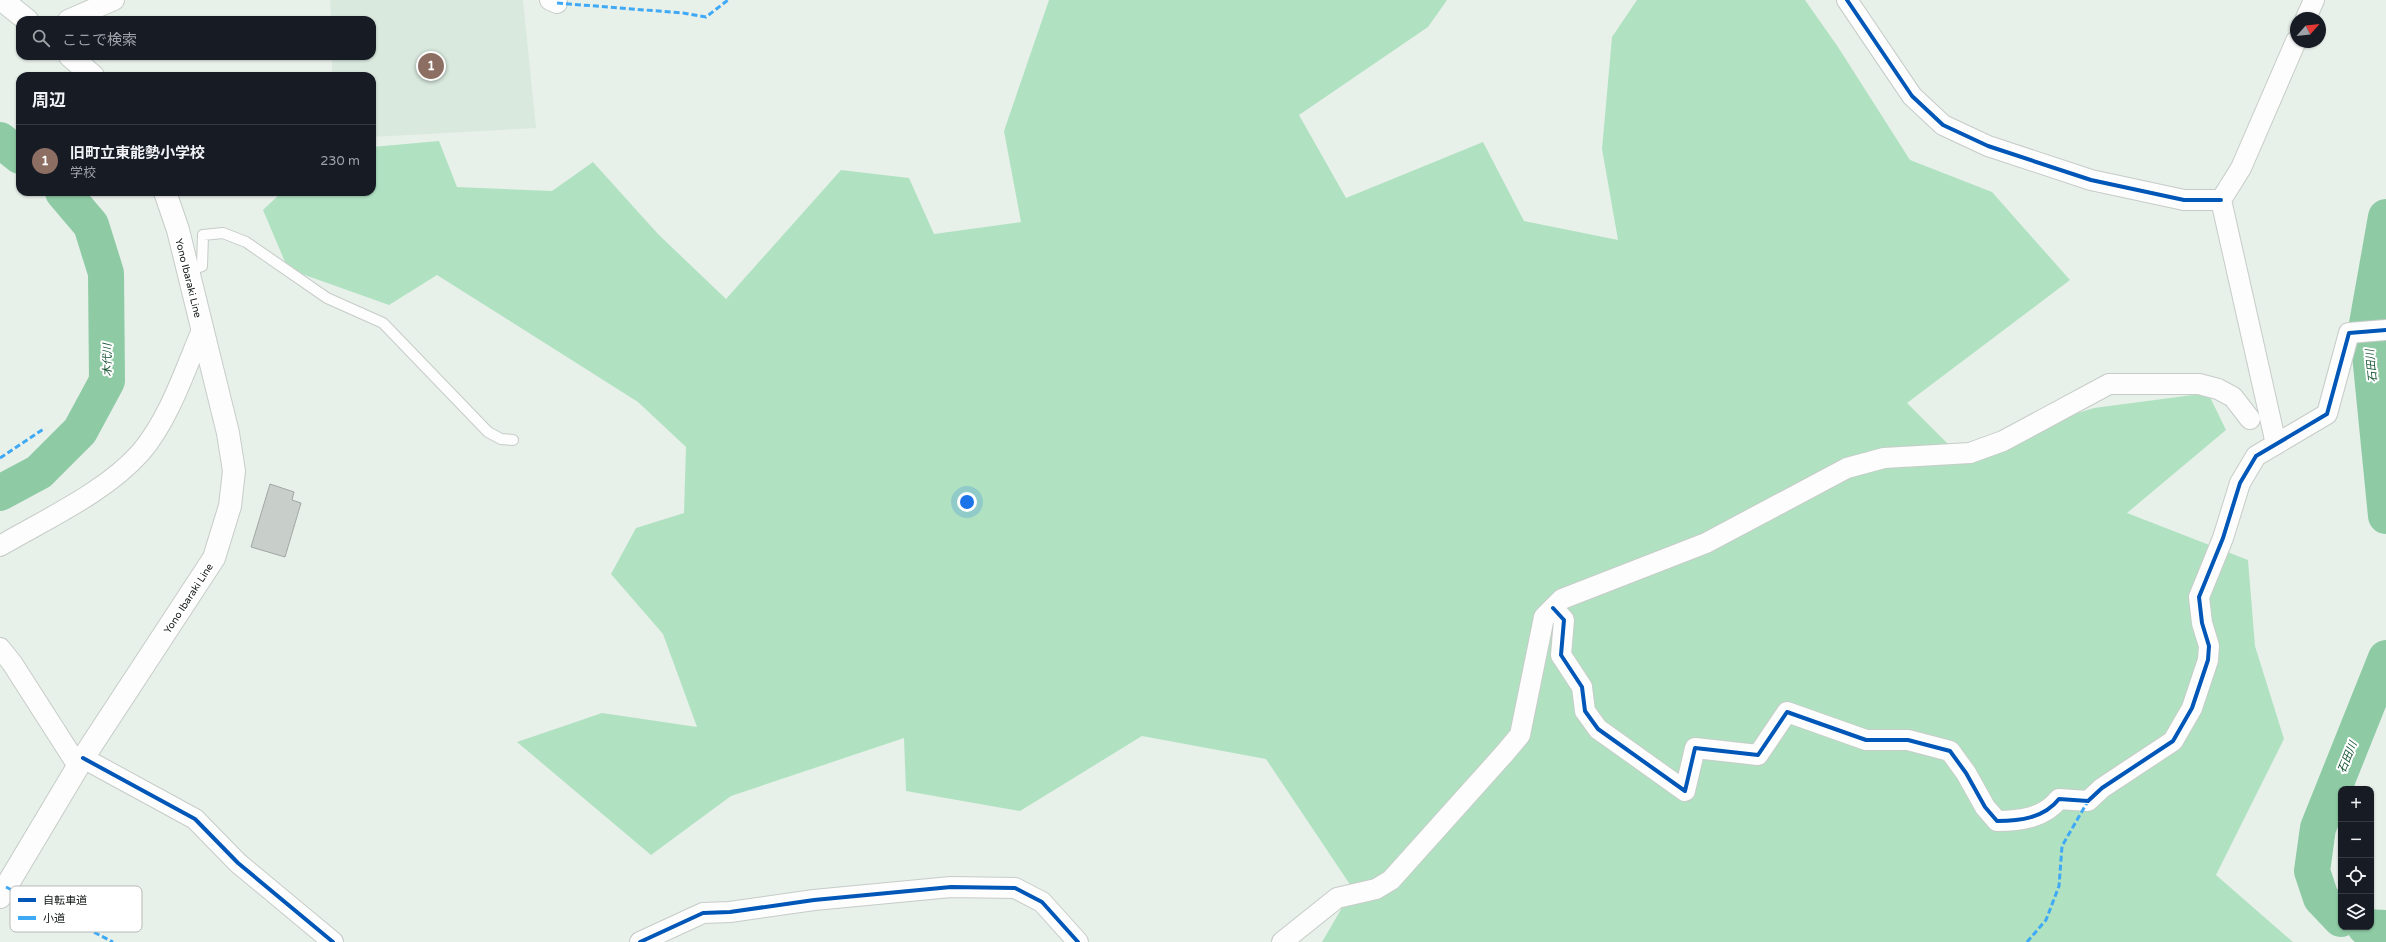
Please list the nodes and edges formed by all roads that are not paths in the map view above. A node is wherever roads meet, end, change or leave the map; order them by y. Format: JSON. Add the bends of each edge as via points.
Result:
{"nodes":[{"id":1,"x":2,"y":0,"type":"edge"},
{"id":2,"x":114,"y":0,"type":"edge"},
{"id":3,"x":1847,"y":0,"type":"edge"},
{"id":4,"x":2314,"y":0,"type":"edge"},
{"id":5,"x":2309,"y":12,"type":"edge"},
{"id":6,"x":22,"y":16,"type":"edge"},
{"id":7,"x":77,"y":16,"type":"edge"},
{"id":8,"x":2293,"y":48,"type":"edge"},
{"id":9,"x":75,"y":60,"type":"edge"},
{"id":10,"x":88,"y":72,"type":"edge"},
{"id":11,"x":166,"y":196,"type":"edge"},
{"id":12,"x":2221,"y":200,"type":"junction"},
{"id":13,"x":188,"y":271,"type":"junction"},
{"id":14,"x":202,"y":330,"type":"junction"},
{"id":15,"x":2386,"y":330,"type":"edge"},
{"id":16,"x":2250,"y":419,"type":"dead end"},
{"id":17,"x":513,"y":440,"type":"dead end"},
{"id":18,"x":2276,"y":444,"type":"junction"},
{"id":19,"x":0,"y":546,"type":"edge"},
{"id":20,"x":1553,"y":608,"type":"junction"},
{"id":21,"x":0,"y":648,"type":"edge"},
{"id":22,"x":81,"y":762,"type":"junction"},
{"id":23,"x":0,"y":897,"type":"edge"},
{"id":24,"x":333,"y":942,"type":"edge"},
{"id":25,"x":640,"y":942,"type":"edge"},
{"id":26,"x":1078,"y":942,"type":"edge"},
{"id":27,"x":1282,"y":942,"type":"edge"}],
"edges":[{"from":1,"to":6,"type":"main road"},
{"from":2,"to":7,"type":"street"},
{"from":3,"to":12,"type":"street","via":[[1912,96],[1943,125],[1988,146],[2092,180],[2184,200]]},
{"from":4,"to":5,"type":"street"},
{"from":8,"to":12,"type":"street","via":[[2241,168]]},
{"from":9,"to":10,"type":"main road"},
{"from":11,"to":13,"type":"main road","name":"Yono Ibaraki Line"},
{"from":12,"to":18,"type":"street"},
{"from":13,"to":14,"type":"main road","name":"Yono Ibaraki Line"},
{"from":13,"to":17,"type":"lane","via":[[202,266],[203,235],[223,234],[246,242],[327,298],[383,323],[488,432],[501,439]]},
{"from":14,"to":19,"type":"street","via":[[169,407],[142,451],[116,477]]},
{"from":14,"to":22,"type":"main road","name":"Yono Ibaraki Line","via":[[228,434],[234,471],[230,506],[214,558]]},
{"from":15,"to":18,"type":"street","via":[[2349,333],[2327,414]]},
{"from":16,"to":20,"type":"street","via":[[2232,397],[2212,387],[2199,384],[2109,384],[2003,441],[1970,453],[1884,458],[1847,468],[1706,543],[1562,599]]},
{"from":18,"to":20,"type":"street","via":[[2256,456],[2240,483],[2223,538],[2199,597],[2202,623],[2209,646],[2208,660],[2192,708],[2173,741],[2102,788],[2088,801],[2059,799],[2032,817],[1997,821],[1985,807],[1950,751],[1908,740],[1866,740],[1787,712],[1758,755],[1695,748],[1685,791],[1598,729],[1585,711],[1582,687],[1561,655],[1564,620]]},
{"from":20,"to":27,"type":"street","via":[[1544,617],[1520,735],[1508,750],[1391,880],[1376,889],[1337,898]]},
{"from":21,"to":22,"type":"street"},
{"from":22,"to":23,"type":"main road","name":"Yono Ibaraki Line"},
{"from":22,"to":24,"type":"street","via":[[195,819],[238,863]]},
{"from":25,"to":26,"type":"street","via":[[703,913],[951,887],[1015,888],[1042,902]]}]}
